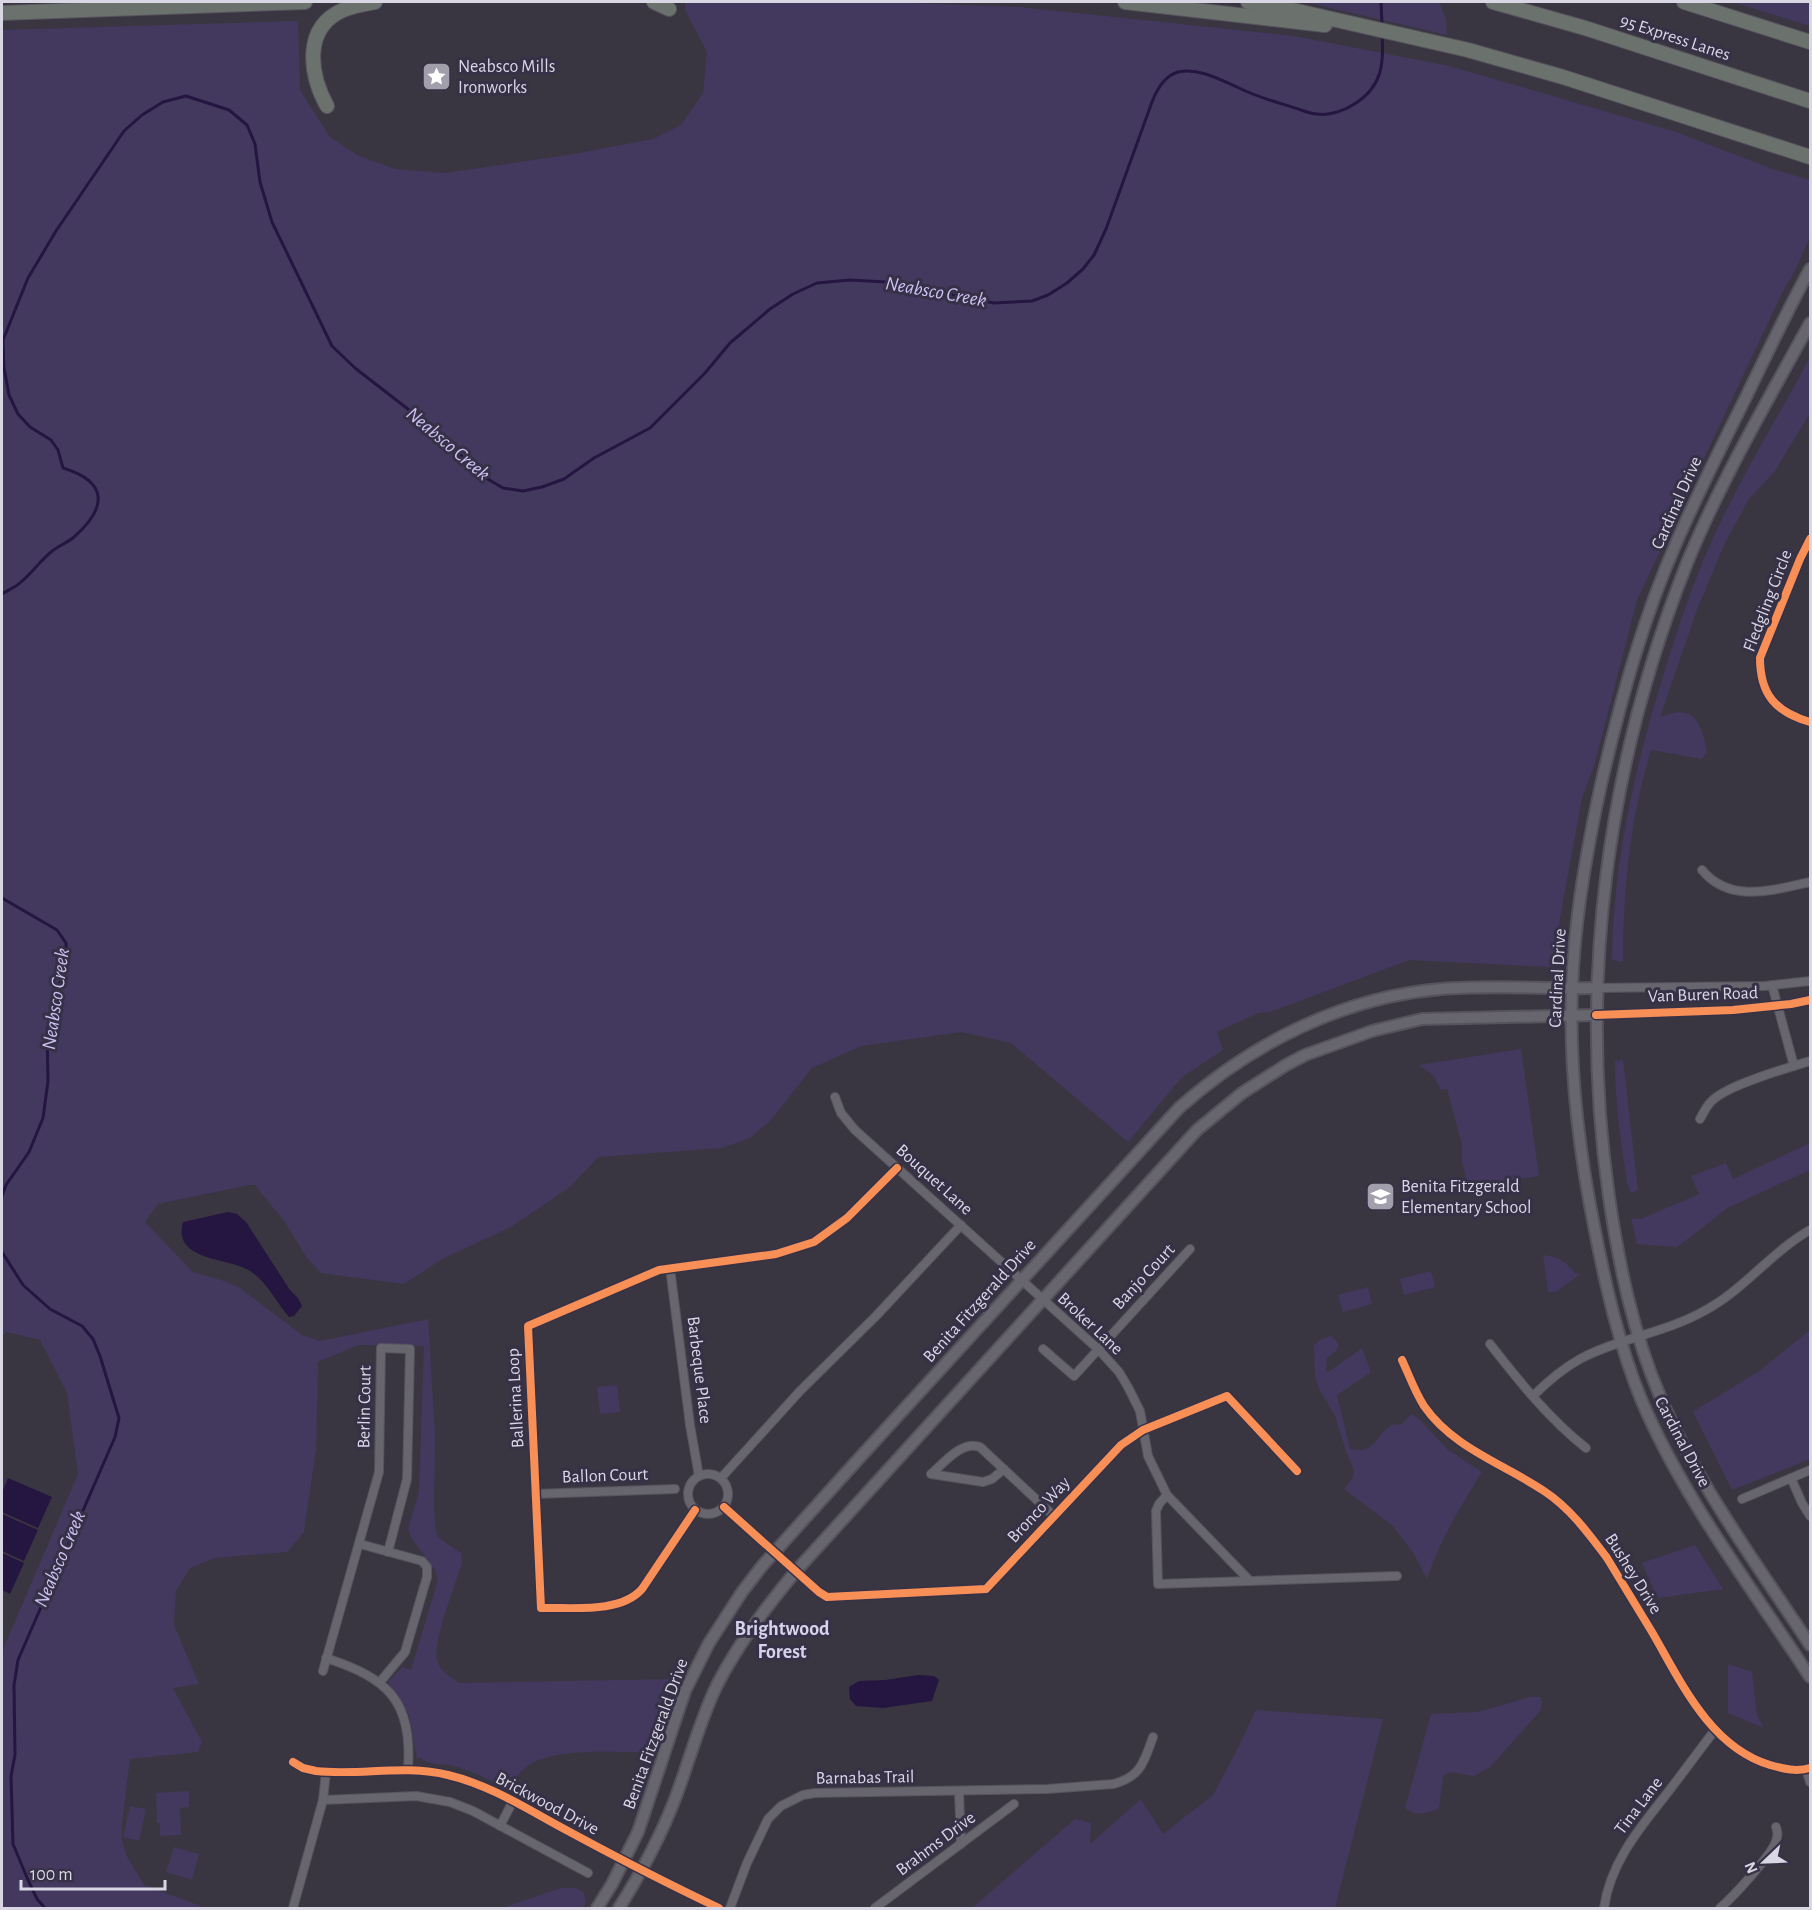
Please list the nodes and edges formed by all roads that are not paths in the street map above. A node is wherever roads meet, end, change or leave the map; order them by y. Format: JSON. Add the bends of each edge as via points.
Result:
{"nodes":[{"id":1,"x":305,"y":2,"type":"edge"},
{"id":2,"x":375,"y":2,"type":"edge"},
{"id":3,"x":654,"y":2,"type":"edge"},
{"id":4,"x":1125,"y":2,"type":"edge"},
{"id":5,"x":1248,"y":2,"type":"edge"},
{"id":6,"x":1493,"y":2,"type":"edge"},
{"id":7,"x":1684,"y":2,"type":"edge"},
{"id":8,"x":669,"y":9,"type":"dead end"},
{"id":9,"x":2,"y":13,"type":"edge"},
{"id":10,"x":1311,"y":18,"type":"junction"},
{"id":11,"x":1810,"y":42,"type":"edge"},
{"id":12,"x":1810,"y":101,"type":"edge"},
{"id":13,"x":327,"y":106,"type":"dead end"},
{"id":14,"x":1810,"y":157,"type":"edge"},
{"id":15,"x":1810,"y":269,"type":"edge"},
{"id":16,"x":1810,"y":323,"type":"edge"},
{"id":17,"x":1810,"y":539,"type":"edge"},
{"id":18,"x":1810,"y":722,"type":"edge"},
{"id":19,"x":1702,"y":870,"type":"dead end"},
{"id":20,"x":1810,"y":882,"type":"edge"},
{"id":21,"x":1810,"y":981,"type":"edge"},
{"id":22,"x":1772,"y":985,"type":"junction"},
{"id":23,"x":1572,"y":988,"type":"junction"},
{"id":24,"x":1596,"y":988,"type":"junction"},
{"id":25,"x":1810,"y":1000,"type":"edge"},
{"id":26,"x":1778,"y":1006,"type":"junction"},
{"id":27,"x":1596,"y":1015,"type":"junction"},
{"id":28,"x":1571,"y":1016,"type":"junction"},
{"id":29,"x":1810,"y":1061,"type":"edge"},
{"id":30,"x":1794,"y":1066,"type":"junction"},
{"id":31,"x":835,"y":1097,"type":"dead end"},
{"id":32,"x":1700,"y":1119,"type":"dead end"},
{"id":33,"x":897,"y":1168,"type":"junction"},
{"id":34,"x":961,"y":1225,"type":"junction"},
{"id":35,"x":1810,"y":1230,"type":"edge"},
{"id":36,"x":1190,"y":1249,"type":"dead end"},
{"id":37,"x":670,"y":1268,"type":"junction"},
{"id":38,"x":1022,"y":1280,"type":"junction"},
{"id":39,"x":1043,"y":1300,"type":"junction"},
{"id":40,"x":1638,"y":1337,"type":"junction"},
{"id":41,"x":1621,"y":1343,"type":"junction"},
{"id":42,"x":1490,"y":1344,"type":"dead end"},
{"id":43,"x":1043,"y":1349,"type":"dead end"},
{"id":44,"x":1098,"y":1349,"type":"junction"},
{"id":45,"x":1402,"y":1360,"type":"dead end"},
{"id":46,"x":1533,"y":1396,"type":"junction"},
{"id":47,"x":1143,"y":1430,"type":"junction"},
{"id":48,"x":1587,"y":1448,"type":"dead end"},
{"id":49,"x":1004,"y":1469,"type":"junction"},
{"id":50,"x":1810,"y":1470,"type":"edge"},
{"id":51,"x":1297,"y":1471,"type":"dead end"},
{"id":52,"x":699,"y":1476,"type":"junction"},
{"id":53,"x":1791,"y":1478,"type":"junction"},
{"id":54,"x":721,"y":1479,"type":"junction"},
{"id":55,"x":675,"y":1488,"type":"dead end"},
{"id":56,"x":536,"y":1494,"type":"junction"},
{"id":57,"x":1167,"y":1495,"type":"junction"},
{"id":58,"x":1742,"y":1498,"type":"dead end"},
{"id":59,"x":724,"y":1507,"type":"junction"},
{"id":60,"x":695,"y":1510,"type":"junction"},
{"id":61,"x":1054,"y":1516,"type":"junction"},
{"id":62,"x":1810,"y":1516,"type":"edge"},
{"id":63,"x":360,"y":1544,"type":"junction"},
{"id":64,"x":388,"y":1552,"type":"junction"},
{"id":65,"x":775,"y":1552,"type":"junction"},
{"id":66,"x":796,"y":1571,"type":"junction"},
{"id":67,"x":1397,"y":1576,"type":"dead end"},
{"id":68,"x":1249,"y":1580,"type":"junction"},
{"id":69,"x":1810,"y":1645,"type":"edge"},
{"id":70,"x":326,"y":1658,"type":"junction"},
{"id":71,"x":323,"y":1671,"type":"dead end"},
{"id":72,"x":1810,"y":1677,"type":"edge"},
{"id":73,"x":380,"y":1682,"type":"junction"},
{"id":74,"x":1715,"y":1730,"type":"junction"},
{"id":75,"x":1153,"y":1737,"type":"dead end"},
{"id":76,"x":293,"y":1762,"type":"dead end"},
{"id":77,"x":408,"y":1769,"type":"junction"},
{"id":78,"x":1808,"y":1769,"type":"edge"},
{"id":79,"x":326,"y":1773,"type":"junction"},
{"id":80,"x":1810,"y":1782,"type":"edge"},
{"id":81,"x":959,"y":1792,"type":"junction"},
{"id":82,"x":323,"y":1800,"type":"junction"},
{"id":83,"x":513,"y":1802,"type":"junction"},
{"id":84,"x":1014,"y":1804,"type":"dead end"},
{"id":85,"x":500,"y":1826,"type":"junction"},
{"id":86,"x":1776,"y":1827,"type":"dead end"},
{"id":87,"x":961,"y":1844,"type":"junction"},
{"id":88,"x":624,"y":1862,"type":"junction"},
{"id":89,"x":642,"y":1871,"type":"junction"},
{"id":90,"x":588,"y":1873,"type":"dead end"},
{"id":91,"x":293,"y":1908,"type":"edge"},
{"id":92,"x":597,"y":1908,"type":"edge"},
{"id":93,"x":619,"y":1908,"type":"edge"},
{"id":94,"x":719,"y":1908,"type":"edge"},
{"id":95,"x":730,"y":1908,"type":"edge"},
{"id":96,"x":875,"y":1908,"type":"edge"},
{"id":97,"x":1604,"y":1908,"type":"edge"},
{"id":98,"x":1720,"y":1908,"type":"edge"}],
"edges":[{"from":1,"to":9,"type":"highway"},
{"from":2,"to":13,"type":"highway","via":[[344,9],[319,31],[312,63],[316,85]]},
{"from":3,"to":8,"type":"highway"},
{"from":4,"to":10,"type":"highway"},
{"from":5,"to":10,"type":"highway"},
{"from":6,"to":12,"type":"highway","name":"95 Express Lanes"},
{"from":7,"to":11,"type":"highway"},
{"from":10,"to":14,"type":"highway","via":[[1445,45],[1563,77]]},
{"from":15,"to":23,"type":"main road","name":"Cardinal Drive","via":[[1676,544],[1635,657],[1591,834]]},
{"from":16,"to":24,"type":"main road","name":"Cardinal Drive","via":[[1719,492],[1688,561],[1650,667],[1609,845]]},
{"from":17,"to":18,"type":"street","name":"Fledgling Circle","via":[[1760,658],[1763,685],[1772,701],[1791,716]]},
{"from":19,"to":20,"type":"street","via":[[1717,885],[1742,891],[1758,892]]},
{"from":21,"to":22,"type":"street","name":"Van Buren Road"},
{"from":22,"to":24,"type":"street","name":"Van Buren Road"},
{"from":22,"to":26,"type":"street"},
{"from":23,"to":24,"type":"main road","name":"Benita Fitzgerald Drive"},
{"from":23,"to":28,"type":"main road","name":"Cardinal Drive"},
{"from":23,"to":38,"type":"main road","name":"Benita Fitzgerald Drive","via":[[1416,992],[1351,1007],[1271,1041],[1220,1074],[1179,1108]]},
{"from":24,"to":27,"type":"main road","name":"Cardinal Drive"},
{"from":25,"to":26,"type":"street","name":"Van Buren Road"},
{"from":26,"to":27,"type":"street","name":"Van Buren Road"},
{"from":26,"to":30,"type":"street"},
{"from":27,"to":28,"type":"main road"},
{"from":27,"to":40,"type":"main road","name":"Cardinal Drive","via":[[1603,1155],[1618,1251]]},
{"from":28,"to":39,"type":"main road","via":[[1422,1019],[1341,1041],[1287,1065],[1242,1093],[1197,1130]]},
{"from":28,"to":41,"type":"main road","name":"Cardinal Drive","via":[[1575,1100],[1586,1184]]},
{"from":29,"to":30,"type":"street"},
{"from":30,"to":32,"type":"street","via":[[1721,1094],[1708,1104]]},
{"from":31,"to":33,"type":"street","name":"Bouquet Lane","via":[[846,1120]]},
{"from":33,"to":34,"type":"street","name":"Bouquet Lane"},
{"from":33,"to":37,"type":"street","name":"Ballerina Loop","via":[[847,1218],[814,1242],[776,1254]]},
{"from":34,"to":38,"type":"street","name":"Bouquet Lane"},
{"from":34,"to":54,"type":"street","via":[[800,1391]]},
{"from":35,"to":40,"type":"street","via":[[1705,1311]]},
{"from":36,"to":44,"type":"street","name":"Banjo Court"},
{"from":37,"to":52,"type":"street","name":"Barbeque Place"},
{"from":37,"to":56,"type":"street","name":"Ballerina Loop","via":[[652,1272],[528,1326]]},
{"from":38,"to":39,"type":"street","name":"Broker Lane"},
{"from":38,"to":65,"type":"main road","name":"Benita Fitzgerald Drive"},
{"from":39,"to":44,"type":"street","name":"Broker Lane"},
{"from":39,"to":66,"type":"main road"},
{"from":40,"to":41,"type":"street"},
{"from":40,"to":69,"type":"main road","name":"Cardinal Drive","via":[[1694,1467]]},
{"from":41,"to":46,"type":"street","via":[[1564,1369]]},
{"from":41,"to":72,"type":"main road","name":"Cardinal Drive","via":[[1640,1397],[1675,1469]]},
{"from":42,"to":46,"type":"street"},
{"from":43,"to":44,"type":"street","name":"Banjo Court","via":[[1074,1376]]},
{"from":44,"to":47,"type":"street","name":"Broker Lane","via":[[1128,1387],[1140,1411]]},
{"from":45,"to":74,"type":"street","name":"Bushey Drive","via":[[1424,1405],[1454,1437],[1546,1492],[1592,1536],[1690,1698]]},
{"from":46,"to":48,"type":"street"},
{"from":47,"to":51,"type":"street","name":"Bronco Way","via":[[1227,1396]]},
{"from":47,"to":57,"type":"street","name":"Broker Lane","via":[[1148,1456]]},
{"from":47,"to":61,"type":"street","name":"Bronco Way","via":[[1113,1452]]},
{"from":49,"to":49,"type":"street","via":[[980,1447],[971,1445],[931,1474],[983,1482]]},
{"from":49,"to":61,"type":"street"},
{"from":50,"to":53,"type":"street"},
{"from":52,"to":54,"type":"street","via":[[711,1474]]},
{"from":52,"to":60,"type":"street","via":[[691,1483],[688,1494]]},
{"from":53,"to":58,"type":"street"},
{"from":53,"to":62,"type":"street"},
{"from":54,"to":59,"type":"street","via":[[728,1489]]},
{"from":55,"to":56,"type":"street","name":"Ballon Court"},
{"from":56,"to":60,"type":"street","name":"Ballerina Loop","via":[[541,1608],[614,1605],[634,1597]]},
{"from":57,"to":68,"type":"street","name":"Broker Lane"},
{"from":57,"to":68,"type":"street","via":[[1156,1511],[1158,1584]]},
{"from":59,"to":60,"type":"street","via":[[707,1514]]},
{"from":59,"to":65,"type":"street"},
{"from":61,"to":66,"type":"street","name":"Bronco Way","via":[[986,1589],[826,1597]]},
{"from":63,"to":64,"type":"street"},
{"from":63,"to":64,"type":"street","name":"Berlin Court","via":[[379,1472],[381,1348],[410,1349],[407,1479]]},
{"from":63,"to":70,"type":"street","name":"Berlin Court"},
{"from":64,"to":73,"type":"street","via":[[422,1561],[428,1572],[405,1652]]},
{"from":65,"to":66,"type":"street","name":"Bronco Way"},
{"from":65,"to":88,"type":"main road","name":"Benita Fitzgerald Drive","via":[[742,1592],[697,1666]]},
{"from":66,"to":89,"type":"main road","via":[[747,1635],[716,1688],[675,1798]]},
{"from":67,"to":68,"type":"street"},
{"from":70,"to":71,"type":"street","name":"Berlin Court"},
{"from":70,"to":73,"type":"street"},
{"from":73,"to":77,"type":"street","via":[[395,1700],[405,1723]]},
{"from":74,"to":78,"type":"street","name":"Bushey Drive","via":[[1764,1764]]},
{"from":74,"to":97,"type":"street","name":"Tina Lane","via":[[1626,1848]]},
{"from":75,"to":81,"type":"street","name":"Barnabas Trail","via":[[1143,1764],[1122,1782]]},
{"from":76,"to":79,"type":"street","name":"Brickwood Drive"},
{"from":77,"to":79,"type":"street","name":"Brickwood Drive"},
{"from":77,"to":83,"type":"street","name":"Brickwood Drive","via":[[469,1781]]},
{"from":78,"to":80,"type":"street"},
{"from":79,"to":82,"type":"street"},
{"from":81,"to":87,"type":"street"},
{"from":81,"to":95,"type":"street","name":"Barnabas Trail","via":[[815,1793],[791,1800],[768,1819]]},
{"from":82,"to":85,"type":"street","via":[[433,1798],[465,1807]]},
{"from":82,"to":91,"type":"street"},
{"from":83,"to":85,"type":"street"},
{"from":83,"to":88,"type":"street","name":"Brickwood Drive"},
{"from":84,"to":87,"type":"street","name":"Brahms Drive"},
{"from":85,"to":90,"type":"street"},
{"from":86,"to":98,"type":"street","via":[[1774,1847]]},
{"from":87,"to":96,"type":"street","name":"Brahms Drive"},
{"from":88,"to":89,"type":"street","name":"Brickwood Drive"},
{"from":88,"to":92,"type":"main road","name":"Benita Fitzgerald Drive"},
{"from":89,"to":93,"type":"main road"},
{"from":89,"to":94,"type":"street"}]}
